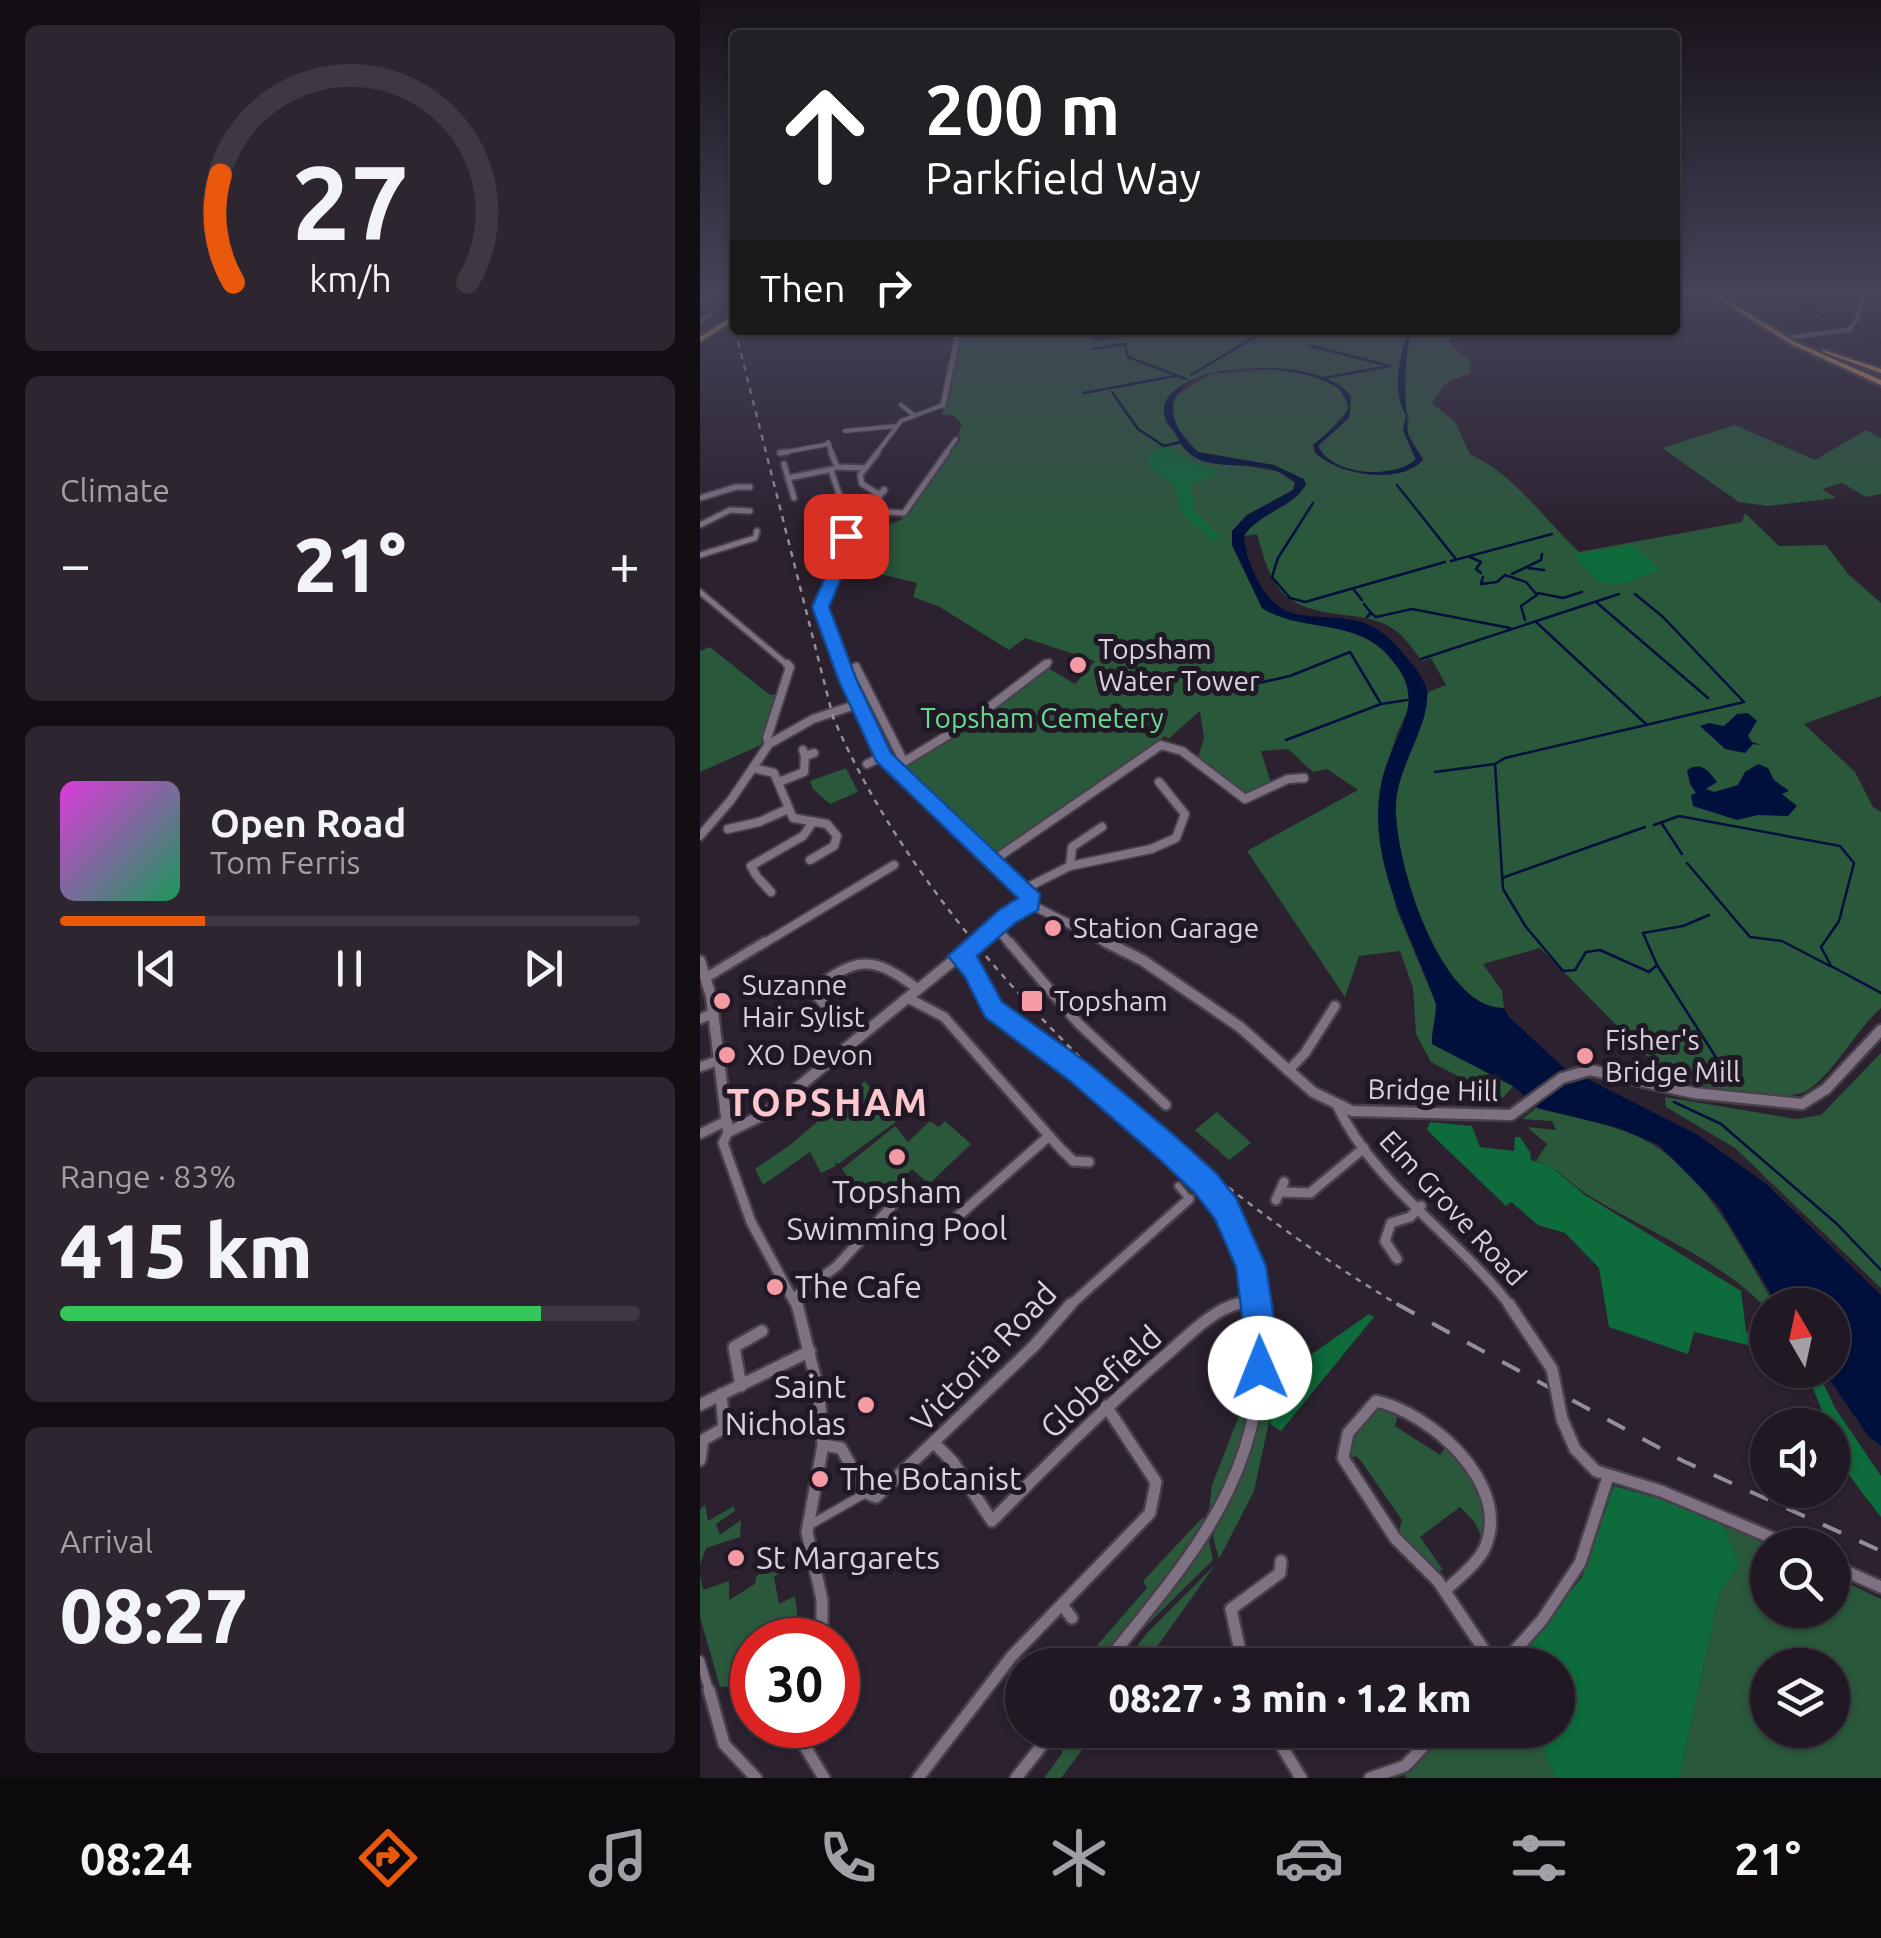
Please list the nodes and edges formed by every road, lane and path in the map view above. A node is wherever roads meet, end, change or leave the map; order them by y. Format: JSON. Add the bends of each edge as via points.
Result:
{"nodes":[{"id":1,"x":950,"y":373,"type":"edge"},
{"id":2,"x":943,"y":404,"type":"joint"},
{"id":3,"x":901,"y":405,"type":"dead end"},
{"id":4,"x":914,"y":414,"type":"junction"},
{"id":5,"x":897,"y":426,"type":"junction"},
{"id":6,"x":845,"y":430,"type":"dead end"},
{"id":7,"x":956,"y":439,"type":"dead end"},
{"id":8,"x":780,"y":453,"type":"dead end"},
{"id":9,"x":784,"y":464,"type":"dead end"},
{"id":10,"x":834,"y":468,"type":"junction"},
{"id":11,"x":865,"y":468,"type":"junction"},
{"id":12,"x":788,"y":478,"type":"junction"},
{"id":13,"x":748,"y":484,"type":"dead end"},
{"id":14,"x":882,"y":493,"type":"joint"},
{"id":15,"x":700,"y":498,"type":"edge"},
{"id":16,"x":794,"y":498,"type":"dead end"},
{"id":17,"x":748,"y":508,"type":"dead end"},
{"id":18,"x":810,"y":510,"type":"dead end"},
{"id":19,"x":865,"y":512,"type":"junction"},
{"id":20,"x":706,"y":522,"type":"edge"},
{"id":21,"x":850,"y":528,"type":"junction"},
{"id":22,"x":757,"y":531,"type":"dead end"},
{"id":23,"x":700,"y":555,"type":"edge"},
{"id":24,"x":836,"y":573,"type":"junction"},
{"id":25,"x":700,"y":592,"type":"edge"},
{"id":26,"x":1048,"y":662,"type":"dead end"},
{"id":27,"x":856,"y":666,"type":"dead end"},
{"id":28,"x":858,"y":704,"type":"junction"},
{"id":29,"x":769,"y":744,"type":"junction"},
{"id":30,"x":807,"y":753,"type":"dead end"},
{"id":31,"x":883,"y":756,"type":"junction"},
{"id":32,"x":904,"y":762,"type":"junction"},
{"id":33,"x":867,"y":764,"type":"dead end"},
{"id":34,"x":753,"y":768,"type":"junction"},
{"id":35,"x":894,"y":768,"type":"junction"},
{"id":36,"x":1304,"y":778,"type":"dead end"},
{"id":37,"x":778,"y":782,"type":"junction"},
{"id":38,"x":1159,"y":782,"type":"dead end"},
{"id":39,"x":788,"y":809,"type":"junction"},
{"id":40,"x":812,"y":822,"type":"junction"},
{"id":41,"x":1102,"y":827,"type":"dead end"},
{"id":42,"x":728,"y":828,"type":"dead end"},
{"id":43,"x":700,"y":836,"type":"edge"},
{"id":44,"x":816,"y":860,"type":"dead end"},
{"id":45,"x":994,"y":860,"type":"junction"},
{"id":46,"x":894,"y":865,"type":"dead end"},
{"id":47,"x":1070,"y":866,"type":"junction"},
{"id":48,"x":1026,"y":888,"type":"junction"},
{"id":49,"x":771,"y":892,"type":"dead end"},
{"id":50,"x":1030,"y":904,"type":"junction"},
{"id":51,"x":996,"y":927,"type":"junction"},
{"id":52,"x":960,"y":956,"type":"junction"},
{"id":53,"x":700,"y":961,"type":"edge"},
{"id":54,"x":707,"y":977,"type":"junction"},
{"id":55,"x":918,"y":989,"type":"junction"},
{"id":56,"x":908,"y":998,"type":"junction"},
{"id":57,"x":826,"y":1006,"type":"dead end"},
{"id":58,"x":1335,"y":1006,"type":"dead end"},
{"id":59,"x":714,"y":1014,"type":"junction"},
{"id":60,"x":700,"y":1019,"type":"edge"},
{"id":61,"x":1881,"y":1030,"type":"edge"},
{"id":62,"x":717,"y":1061,"type":"junction"},
{"id":63,"x":700,"y":1068,"type":"edge"},
{"id":64,"x":1288,"y":1071,"type":"junction"},
{"id":65,"x":1166,"y":1104,"type":"dead end"},
{"id":66,"x":1337,"y":1105,"type":"junction"},
{"id":67,"x":726,"y":1127,"type":"junction"},
{"id":68,"x":700,"y":1134,"type":"edge"},
{"id":69,"x":1049,"y":1136,"type":"junction"},
{"id":70,"x":1364,"y":1148,"type":"junction"},
{"id":71,"x":1089,"y":1162,"type":"dead end"},
{"id":72,"x":1178,"y":1186,"type":"dead end"},
{"id":73,"x":1281,"y":1192,"type":"dead end"},
{"id":74,"x":1189,"y":1199,"type":"joint"},
{"id":75,"x":1420,"y":1206,"type":"junction"},
{"id":76,"x":891,"y":1207,"type":"dead end"},
{"id":77,"x":958,"y":1217,"type":"dead end"},
{"id":78,"x":1396,"y":1259,"type":"dead end"},
{"id":79,"x":795,"y":1297,"type":"junction"},
{"id":80,"x":1257,"y":1300,"type":"junction"},
{"id":81,"x":762,"y":1330,"type":"dead end"},
{"id":82,"x":810,"y":1352,"type":"junction"},
{"id":83,"x":741,"y":1386,"type":"junction"},
{"id":84,"x":721,"y":1394,"type":"junction"},
{"id":85,"x":700,"y":1405,"type":"edge"},
{"id":86,"x":1106,"y":1406,"type":"junction"},
{"id":87,"x":934,"y":1443,"type":"junction"},
{"id":88,"x":823,"y":1446,"type":"junction"},
{"id":89,"x":700,"y":1460,"type":"edge"},
{"id":90,"x":1608,"y":1477,"type":"junction"},
{"id":91,"x":866,"y":1493,"type":"junction"},
{"id":92,"x":807,"y":1527,"type":"junction"},
{"id":93,"x":1750,"y":1529,"type":"edge"},
{"id":94,"x":1281,"y":1561,"type":"dead end"},
{"id":95,"x":1850,"y":1573,"type":"edge"},
{"id":96,"x":1881,"y":1588,"type":"edge"},
{"id":97,"x":1445,"y":1591,"type":"junction"},
{"id":98,"x":1062,"y":1604,"type":"junction"},
{"id":99,"x":822,"y":1618,"type":"edge"},
{"id":100,"x":1072,"y":1618,"type":"dead end"},
{"id":101,"x":1118,"y":1648,"type":"edge"},
{"id":102,"x":1240,"y":1648,"type":"edge"},
{"id":103,"x":1486,"y":1648,"type":"edge"},
{"id":104,"x":1515,"y":1648,"type":"edge"},
{"id":105,"x":700,"y":1660,"type":"edge"},
{"id":106,"x":709,"y":1690,"type":"joint"},
{"id":107,"x":806,"y":1748,"type":"edge"},
{"id":108,"x":1040,"y":1748,"type":"edge"},
{"id":109,"x":1283,"y":1748,"type":"edge"},
{"id":110,"x":1422,"y":1748,"type":"edge"},
{"id":111,"x":756,"y":1778,"type":"edge"},
{"id":112,"x":824,"y":1778,"type":"edge"},
{"id":113,"x":918,"y":1778,"type":"edge"},
{"id":114,"x":1016,"y":1778,"type":"edge"},
{"id":115,"x":1302,"y":1778,"type":"edge"},
{"id":116,"x":1370,"y":1778,"type":"edge"}],
"edges":[{"from":1,"to":2,"type":"street"},
{"from":2,"to":4,"type":"street"},
{"from":3,"to":4,"type":"street"},
{"from":4,"to":5,"type":"street"},
{"from":5,"to":6,"type":"street"},
{"from":5,"to":11,"type":"street"},
{"from":7,"to":19,"type":"street","via":[[904,512]]},
{"from":8,"to":10,"type":"street","via":[[829,443]]},
{"from":9,"to":12,"type":"street"},
{"from":10,"to":11,"type":"street"},
{"from":10,"to":12,"type":"street"},
{"from":10,"to":18,"type":"street","via":[[840,497]]},
{"from":11,"to":14,"type":"street","via":[[860,482]]},
{"from":12,"to":16,"type":"street"},
{"from":13,"to":15,"type":"street"},
{"from":14,"to":19,"type":"street"},
{"from":17,"to":20,"type":"street"},
{"from":19,"to":21,"type":"street"},
{"from":21,"to":24,"type":"street"},
{"from":21,"to":24,"type":"street","via":[[841,531],[823,565]]},
{"from":22,"to":23,"type":"street","via":[[752,539]]},
{"from":24,"to":28,"type":"street","via":[[821,607]]},
{"from":25,"to":29,"type":"street","via":[[790,666]]},
{"from":26,"to":32,"type":"street"},
{"from":27,"to":32,"type":"street"},
{"from":28,"to":29,"type":"street"},
{"from":28,"to":31,"type":"street"},
{"from":29,"to":34,"type":"street"},
{"from":30,"to":37,"type":"street","via":[[804,772]]},
{"from":31,"to":33,"type":"street"},
{"from":31,"to":35,"type":"street"},
{"from":32,"to":35,"type":"street"},
{"from":34,"to":37,"type":"street","via":[[771,771]]},
{"from":34,"to":43,"type":"street"},
{"from":35,"to":45,"type":"street"},
{"from":36,"to":45,"type":"street","via":[[1287,778],[1245,800],[1181,748],[1165,744]]},
{"from":37,"to":39,"type":"street"},
{"from":38,"to":47,"type":"street","via":[[1185,814],[1179,836],[1151,849]]},
{"from":39,"to":40,"type":"street","via":[[795,820]]},
{"from":39,"to":42,"type":"street"},
{"from":40,"to":44,"type":"street","via":[[827,824],[838,839]]},
{"from":40,"to":49,"type":"street","via":[[803,836],[750,866]]},
{"from":41,"to":47,"type":"street","via":[[1072,847]]},
{"from":45,"to":48,"type":"street"},
{"from":46,"to":54,"type":"street"},
{"from":47,"to":48,"type":"street"},
{"from":48,"to":50,"type":"street"},
{"from":50,"to":51,"type":"street"},
{"from":50,"to":64,"type":"street","name":"Elm Grove Road","via":[[1142,960],[1240,1027]]},
{"from":51,"to":52,"type":"street"},
{"from":51,"to":65,"type":"street","via":[[1078,1023]]},
{"from":52,"to":55,"type":"street"},
{"from":52,"to":80,"type":"street","via":[[994,1009],[1206,1183],[1226,1208],[1251,1266]]},
{"from":53,"to":54,"type":"street"},
{"from":54,"to":59,"type":"street"},
{"from":55,"to":56,"type":"street"},
{"from":55,"to":57,"type":"street","via":[[886,965],[868,961],[842,968],[811,990]]},
{"from":56,"to":67,"type":"street","via":[[765,1114]]},
{"from":56,"to":69,"type":"street","via":[[944,1017]]},
{"from":58,"to":64,"type":"street"},
{"from":59,"to":60,"type":"street"},
{"from":59,"to":62,"type":"street"},
{"from":61,"to":66,"type":"street","name":"Bridge Hill","via":[[1826,1089],[1802,1104],[1694,1093],[1597,1071],[1571,1074],[1511,1115],[1352,1111]]},
{"from":62,"to":63,"type":"street"},
{"from":62,"to":67,"type":"street"},
{"from":64,"to":66,"type":"street","name":"Elm Grove Road"},
{"from":66,"to":70,"type":"street","name":"Elm Grove Road"},
{"from":67,"to":68,"type":"street"},
{"from":67,"to":79,"type":"street","via":[[724,1143],[752,1222]]},
{"from":69,"to":71,"type":"street","via":[[1073,1161]]},
{"from":69,"to":77,"type":"street"},
{"from":70,"to":73,"type":"street","via":[[1310,1193]]},
{"from":70,"to":75,"type":"street","name":"Elm Grove Road"},
{"from":72,"to":74,"type":"street"},
{"from":74,"to":87,"type":"street","name":"Victoria Road","via":[[1077,1297]]},
{"from":75,"to":78,"type":"street","via":[[1390,1223],[1385,1241]]},
{"from":75,"to":90,"type":"street","name":"Elm Grove Road","bridge":true,"via":[[1503,1297],[1552,1370],[1562,1419],[1584,1462]]},
{"from":76,"to":79,"type":"street","via":[[837,1266]]},
{"from":79,"to":82,"type":"street"},
{"from":80,"to":86,"type":"street","name":"Globefield","via":[[1226,1307]]},
{"from":80,"to":101,"type":"street","via":[[1253,1424],[1223,1505],[1202,1542]]},
{"from":81,"to":83,"type":"street","via":[[734,1350]]},
{"from":82,"to":83,"type":"street"},
{"from":82,"to":88,"type":"street"},
{"from":83,"to":84,"type":"street"},
{"from":84,"to":85,"type":"street"},
{"from":84,"to":89,"type":"street","via":[[724,1428],[703,1440]]},
{"from":86,"to":87,"type":"street","name":"Globefield","via":[[992,1521]]},
{"from":86,"to":98,"type":"street","via":[[1156,1482],[1156,1499]]},
{"from":87,"to":91,"type":"street","name":"Victoria Road","via":[[876,1497]]},
{"from":88,"to":91,"type":"street","via":[[841,1448]]},
{"from":88,"to":92,"type":"street"},
{"from":90,"to":93,"type":"street"},
{"from":90,"to":104,"type":"street","via":[[1580,1562]]},
{"from":91,"to":92,"type":"street"},
{"from":92,"to":99,"type":"street"},
{"from":94,"to":102,"type":"street","via":[[1280,1573],[1230,1609]]},
{"from":95,"to":96,"type":"street"},
{"from":97,"to":97,"type":"street","via":[[1395,1538],[1343,1458],[1348,1432],[1376,1401],[1388,1402],[1456,1447],[1490,1508],[1485,1550]]},
{"from":97,"to":103,"type":"street"},
{"from":98,"to":100,"type":"street"},
{"from":98,"to":113,"type":"street","via":[[979,1696]]},
{"from":105,"to":106,"type":"street"},
{"from":106,"to":111,"type":"street","via":[[724,1744]]},
{"from":107,"to":112,"type":"street"},
{"from":108,"to":114,"type":"street"},
{"from":109,"to":115,"type":"street"},
{"from":110,"to":116,"type":"street","via":[[1405,1766]]}]}
